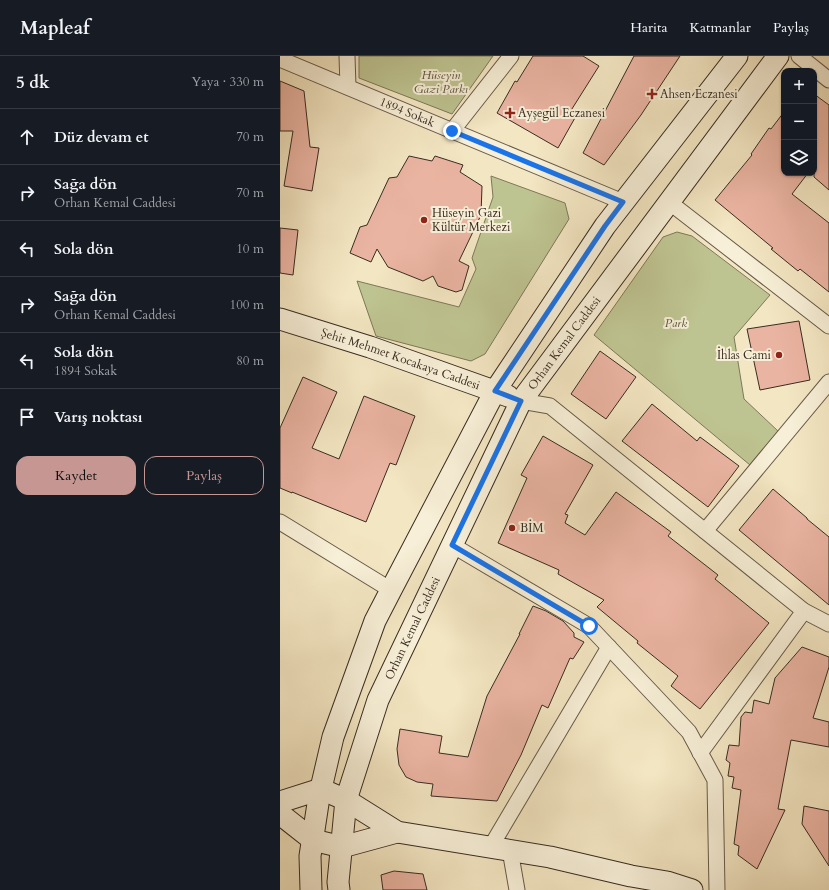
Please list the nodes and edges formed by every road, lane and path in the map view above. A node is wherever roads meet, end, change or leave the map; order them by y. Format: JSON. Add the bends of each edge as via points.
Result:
{"nodes":[{"id":1,"x":347,"y":56,"type":"edge"},
{"id":2,"x":511,"y":56,"type":"edge"},
{"id":3,"x":738,"y":56,"type":"edge"},
{"id":4,"x":778,"y":56,"type":"edge"},
{"id":5,"x":799,"y":56,"type":"edge"},
{"id":6,"x":280,"y":59,"type":"edge"},
{"id":7,"x":829,"y":80,"type":"edge"},
{"id":8,"x":348,"y":87,"type":"junction"},
{"id":9,"x":452,"y":131,"type":"junction"},
{"id":10,"x":623,"y":202,"type":"junction"},
{"id":11,"x":669,"y":202,"type":"junction"},
{"id":12,"x":280,"y":318,"type":"edge"},
{"id":13,"x":829,"y":326,"type":"edge"},
{"id":14,"x":829,"y":382,"type":"edge"},
{"id":15,"x":495,"y":391,"type":"junction"},
{"id":16,"x":521,"y":401,"type":"junction"},
{"id":17,"x":280,"y":522,"type":"edge"},
{"id":18,"x":705,"y":531,"type":"junction"},
{"id":19,"x":452,"y":545,"type":"junction"},
{"id":20,"x":391,"y":590,"type":"junction"},
{"id":21,"x":804,"y":611,"type":"junction"},
{"id":22,"x":829,"y":624,"type":"edge"},
{"id":23,"x":609,"y":647,"type":"junction"},
{"id":24,"x":700,"y":753,"type":"junction"},
{"id":25,"x":334,"y":794,"type":"junction"},
{"id":26,"x":280,"y":802,"type":"edge"},
{"id":27,"x":280,"y":814,"type":"edge"},
{"id":28,"x":397,"y":832,"type":"junction"},
{"id":29,"x":327,"y":843,"type":"junction"},
{"id":30,"x":490,"y":848,"type":"junction"},
{"id":31,"x":510,"y":850,"type":"junction"},
{"id":32,"x":311,"y":890,"type":"edge"},
{"id":33,"x":339,"y":890,"type":"edge"},
{"id":34,"x":517,"y":890,"type":"edge"},
{"id":35,"x":692,"y":890,"type":"edge"},
{"id":36,"x":717,"y":890,"type":"edge"}],
"edges":[{"from":1,"to":8,"type":"street"},
{"from":2,"to":9,"type":"street"},
{"from":3,"to":10,"type":"main road","name":"Orhan Kemal Caddesi"},
{"from":4,"to":11,"type":"main road","name":"Orhan Kemal Caddesi"},
{"from":5,"to":7,"type":"street"},
{"from":6,"to":8,"type":"street","name":"1894 Sokak"},
{"from":8,"to":9,"type":"street","name":"1894 Sokak"},
{"from":9,"to":10,"type":"street","name":"1894 Sokak"},
{"from":10,"to":15,"type":"main road","name":"Orhan Kemal Caddesi"},
{"from":11,"to":13,"type":"street"},
{"from":11,"to":16,"type":"main road","name":"Orhan Kemal Caddesi"},
{"from":12,"to":15,"type":"main road","name":"Şehit Mehmet Kocakaya Caddesi"},
{"from":14,"to":18,"type":"street"},
{"from":15,"to":16,"type":"main road","name":"Şehit Mehmet Kocakaya Caddesi"},
{"from":15,"to":20,"type":"main road","name":"Orhan Kemal Caddesi"},
{"from":16,"to":18,"type":"street","via":[[550,406]]},
{"from":16,"to":19,"type":"main road","name":"Orhan Kemal Caddesi"},
{"from":17,"to":20,"type":"street"},
{"from":18,"to":21,"type":"street"},
{"from":19,"to":23,"type":"street","via":[[589,626]]},
{"from":19,"to":25,"type":"main road","name":"Orhan Kemal Caddesi"},
{"from":20,"to":25,"type":"main road","name":"Orhan Kemal Caddesi","via":[[375,621],[334,737]]},
{"from":21,"to":22,"type":"street"},
{"from":21,"to":24,"type":"street"},
{"from":23,"to":24,"type":"street","via":[[689,732]]},
{"from":23,"to":30,"type":"street"},
{"from":24,"to":36,"type":"street","via":[[714,780]]},
{"from":25,"to":26,"type":"main road"},
{"from":25,"to":28,"type":"main road"},
{"from":25,"to":29,"type":"main road","name":"Orhan Kemal Caddesi"},
{"from":25,"to":29,"type":"main road","name":"Orhan Kemal Caddesi"},
{"from":27,"to":29,"type":"main road"},
{"from":28,"to":29,"type":"main road"},
{"from":28,"to":30,"type":"main road"},
{"from":29,"to":32,"type":"main road","name":"Orhan Kemal Caddesi","via":[[310,856]]},
{"from":29,"to":33,"type":"main road","name":"Orhan Kemal Caddesi"},
{"from":30,"to":31,"type":"main road"},
{"from":31,"to":34,"type":"street"},
{"from":31,"to":35,"type":"main road","via":[[667,882]]}]}
